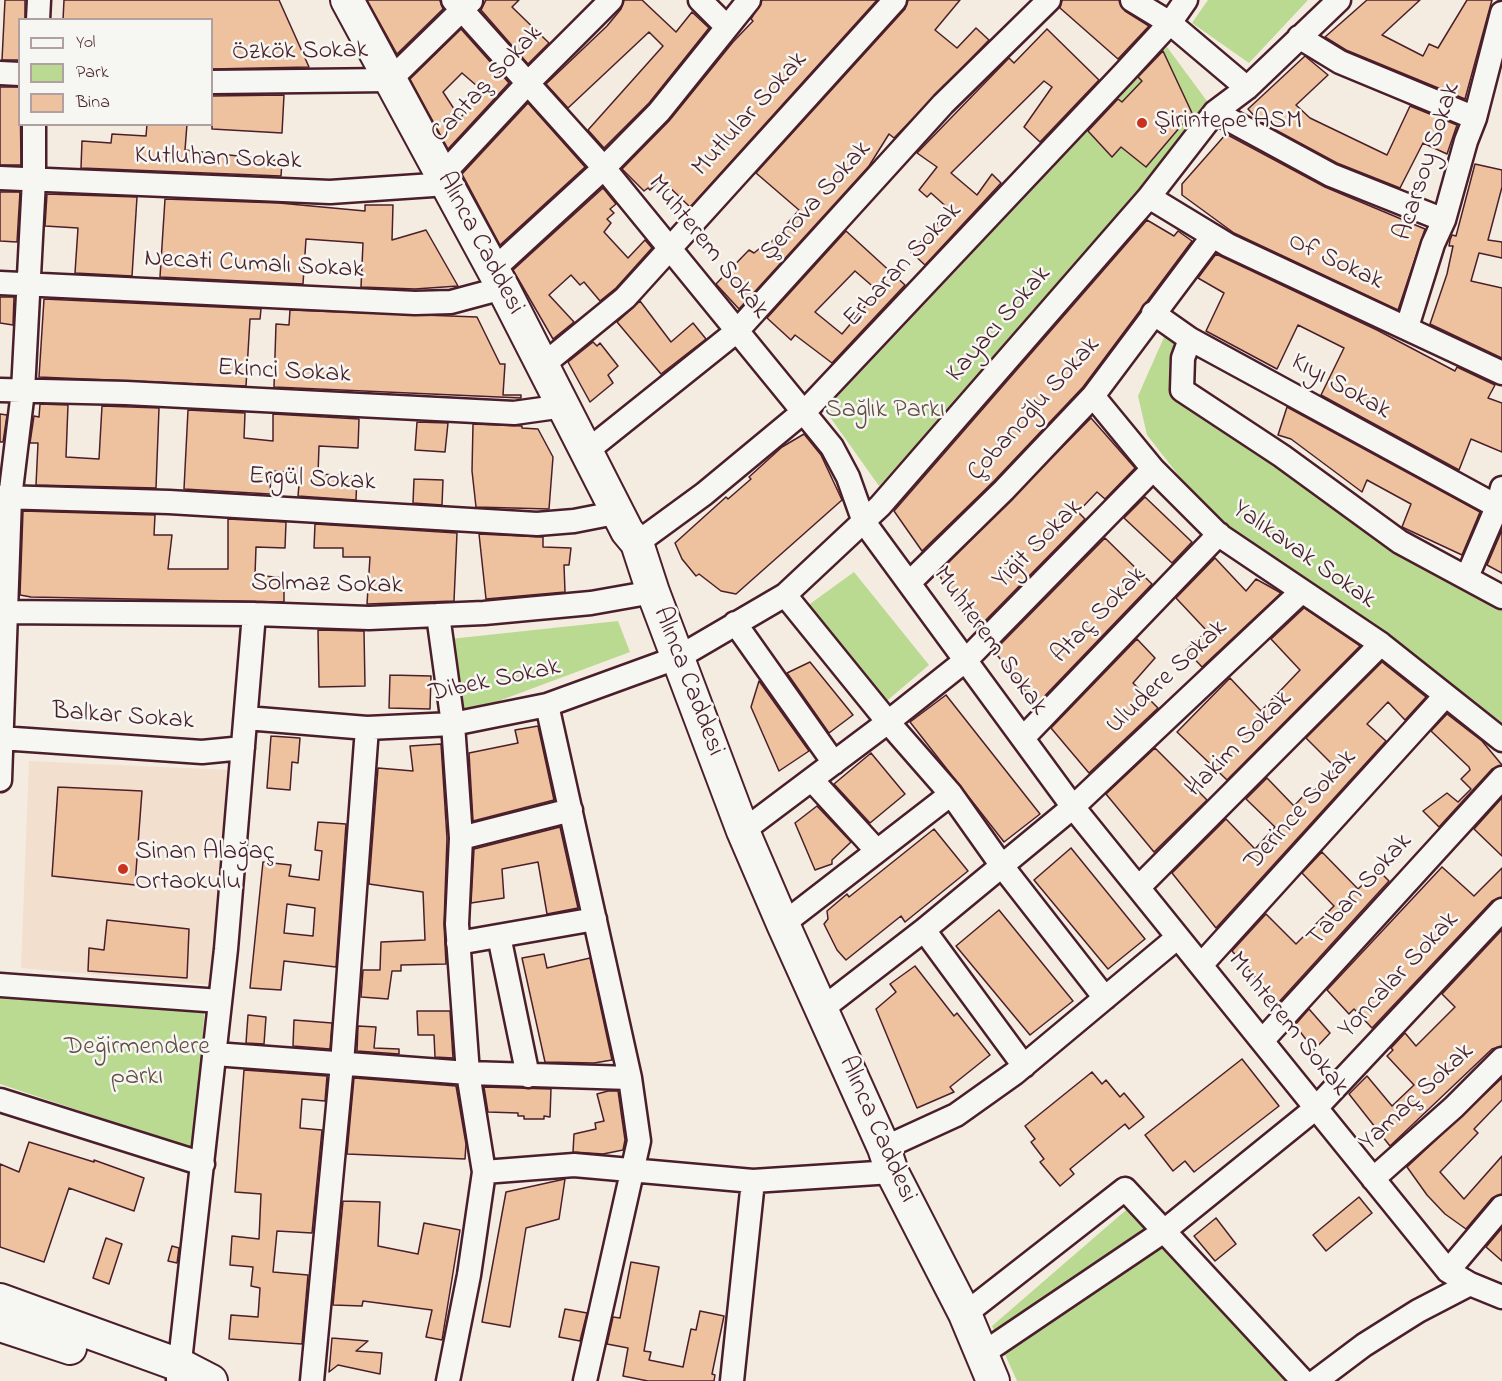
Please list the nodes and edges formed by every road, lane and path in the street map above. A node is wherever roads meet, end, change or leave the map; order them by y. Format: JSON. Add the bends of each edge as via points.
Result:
{"nodes":[{"id":1,"x":39,"y":0,"type":"edge"},
{"id":2,"x":347,"y":0,"type":"edge"},
{"id":3,"x":610,"y":0,"type":"edge"},
{"id":4,"x":700,"y":0,"type":"edge"},
{"id":5,"x":749,"y":0,"type":"edge"},
{"id":6,"x":895,"y":0,"type":"edge"},
{"id":7,"x":1049,"y":0,"type":"edge"},
{"id":8,"x":1132,"y":0,"type":"edge"},
{"id":9,"x":1186,"y":0,"type":"edge"},
{"id":10,"x":1339,"y":0,"type":"edge"},
{"id":11,"x":462,"y":4,"type":"edge"},
{"id":12,"x":1502,"y":13,"type":"edge"},
{"id":13,"x":38,"y":18,"type":"edge"},
{"id":14,"x":1170,"y":23,"type":"junction"},
{"id":15,"x":726,"y":26,"type":"junction"},
{"id":16,"x":1299,"y":37,"type":"junction"},
{"id":17,"x":0,"y":73,"type":"edge"},
{"id":18,"x":18,"y":74,"type":"edge"},
{"id":19,"x":390,"y":80,"type":"junction"},
{"id":20,"x":213,"y":82,"type":"edge"},
{"id":21,"x":527,"y":84,"type":"junction"},
{"id":22,"x":1247,"y":88,"type":"junction"},
{"id":23,"x":1215,"y":112,"type":"junction"},
{"id":24,"x":1475,"y":118,"type":"junction"},
{"id":25,"x":34,"y":126,"type":"edge"},
{"id":26,"x":604,"y":168,"type":"junction"},
{"id":27,"x":0,"y":178,"type":"edge"},
{"id":28,"x":34,"y":180,"type":"junction"},
{"id":29,"x":438,"y":180,"type":"junction"},
{"id":30,"x":1149,"y":197,"type":"junction"},
{"id":31,"x":1444,"y":220,"type":"junction"},
{"id":32,"x":1212,"y":237,"type":"junction"},
{"id":33,"x":671,"y":249,"type":"junction"},
{"id":34,"x":498,"y":279,"type":"junction"},
{"id":35,"x":0,"y":283,"type":"edge"},
{"id":36,"x":28,"y":285,"type":"junction"},
{"id":37,"x":1153,"y":313,"type":"junction"},
{"id":38,"x":1407,"y":327,"type":"junction"},
{"id":39,"x":737,"y":331,"type":"junction"},
{"id":40,"x":1190,"y":339,"type":"junction"},
{"id":41,"x":543,"y":365,"type":"junction"},
{"id":42,"x":1502,"y":373,"type":"edge"},
{"id":43,"x":0,"y":390,"type":"edge"},
{"id":44,"x":22,"y":391,"type":"junction"},
{"id":45,"x":1093,"y":396,"type":"junction"},
{"id":46,"x":564,"y":406,"type":"junction"},
{"id":47,"x":802,"y":413,"type":"junction"},
{"id":48,"x":587,"y":451,"type":"junction"},
{"id":49,"x":1154,"y":469,"type":"junction"},
{"id":50,"x":5,"y":497,"type":"edge"},
{"id":51,"x":1500,"y":501,"type":"edge"},
{"id":52,"x":620,"y":512,"type":"junction"},
{"id":53,"x":864,"y":522,"type":"junction"},
{"id":54,"x":1219,"y":534,"type":"junction"},
{"id":55,"x":637,"y":543,"type":"junction"},
{"id":56,"x":1467,"y":577,"type":"junction"},
{"id":57,"x":910,"y":582,"type":"junction"},
{"id":58,"x":652,"y":592,"type":"junction"},
{"id":59,"x":1301,"y":592,"type":"junction"},
{"id":60,"x":785,"y":595,"type":"junction"},
{"id":61,"x":1502,"y":597,"type":"edge"},
{"id":62,"x":3,"y":612,"type":"edge"},
{"id":63,"x":254,"y":614,"type":"junction"},
{"id":64,"x":438,"y":615,"type":"junction"},
{"id":65,"x":735,"y":623,"type":"junction"},
{"id":66,"x":1381,"y":644,"type":"junction"},
{"id":67,"x":679,"y":657,"type":"junction"},
{"id":68,"x":966,"y":660,"type":"junction"},
{"id":69,"x":1445,"y":696,"type":"junction"},
{"id":70,"x":547,"y":705,"type":"junction"},
{"id":71,"x":246,"y":718,"type":"junction"},
{"id":72,"x":888,"y":722,"type":"junction"},
{"id":73,"x":453,"y":724,"type":"junction"},
{"id":74,"x":367,"y":728,"type":"junction"},
{"id":75,"x":1,"y":738,"type":"edge"},
{"id":76,"x":1023,"y":738,"type":"junction"},
{"id":77,"x":1502,"y":740,"type":"edge"},
{"id":78,"x":243,"y":748,"type":"junction"},
{"id":79,"x":834,"y":763,"type":"junction"},
{"id":80,"x":1502,"y":778,"type":"edge"},
{"id":81,"x":0,"y":780,"type":"edge"},
{"id":82,"x":812,"y":780,"type":"junction"},
{"id":83,"x":951,"y":794,"type":"junction"},
{"id":84,"x":1073,"y":807,"type":"junction"},
{"id":85,"x":571,"y":810,"type":"junction"},
{"id":86,"x":743,"y":831,"type":"junction"},
{"id":87,"x":461,"y":838,"type":"junction"},
{"id":88,"x":877,"y":851,"type":"junction"},
{"id":89,"x":1002,"y":866,"type":"junction"},
{"id":90,"x":1140,"y":886,"type":"junction"},
{"id":91,"x":1502,"y":910,"type":"edge"},
{"id":92,"x":595,"y":920,"type":"junction"},
{"id":93,"x":783,"y":924,"type":"junction"},
{"id":94,"x":924,"y":930,"type":"junction"},
{"id":95,"x":499,"y":936,"type":"junction"},
{"id":96,"x":1178,"y":937,"type":"junction"},
{"id":97,"x":458,"y":943,"type":"junction"},
{"id":98,"x":1202,"y":964,"type":"junction"},
{"id":99,"x":0,"y":985,"type":"edge"},
{"id":100,"x":1105,"y":998,"type":"junction"},
{"id":101,"x":220,"y":1001,"type":"junction"},
{"id":102,"x":822,"y":1009,"type":"junction"},
{"id":103,"x":1262,"y":1041,"type":"junction"},
{"id":104,"x":215,"y":1054,"type":"junction"},
{"id":105,"x":1502,"y":1059,"type":"edge"},
{"id":106,"x":342,"y":1064,"type":"junction"},
{"id":107,"x":1024,"y":1066,"type":"junction"},
{"id":108,"x":468,"y":1073,"type":"junction"},
{"id":109,"x":528,"y":1076,"type":"junction"},
{"id":110,"x":630,"y":1078,"type":"junction"},
{"id":111,"x":0,"y":1100,"type":"edge"},
{"id":112,"x":1316,"y":1108,"type":"junction"},
{"id":113,"x":888,"y":1160,"type":"junction"},
{"id":114,"x":203,"y":1164,"type":"junction"},
{"id":115,"x":631,"y":1171,"type":"junction"},
{"id":116,"x":484,"y":1172,"type":"junction"},
{"id":117,"x":1373,"y":1179,"type":"junction"},
{"id":118,"x":753,"y":1181,"type":"junction"},
{"id":119,"x":1502,"y":1207,"type":"edge"},
{"id":120,"x":1164,"y":1231,"type":"junction"},
{"id":121,"x":1448,"y":1271,"type":"junction"},
{"id":122,"x":1470,"y":1284,"type":"junction"},
{"id":123,"x":1502,"y":1297,"type":"edge"},
{"id":124,"x":0,"y":1300,"type":"edge"},
{"id":125,"x":965,"y":1314,"type":"junction"},
{"id":126,"x":0,"y":1324,"type":"edge"},
{"id":127,"x":987,"y":1368,"type":"edge"},
{"id":128,"x":180,"y":1374,"type":"edge"},
{"id":129,"x":211,"y":1381,"type":"edge"},
{"id":130,"x":312,"y":1381,"type":"edge"},
{"id":131,"x":448,"y":1381,"type":"edge"},
{"id":132,"x":585,"y":1381,"type":"edge"},
{"id":133,"x":732,"y":1381,"type":"edge"},
{"id":134,"x":1303,"y":1381,"type":"edge"},
{"id":135,"x":1316,"y":1381,"type":"edge"}],
"edges":[{"from":1,"to":13,"type":"street"},
{"from":2,"to":19,"type":"main road","name":"Alınca Caddesi"},
{"from":3,"to":21,"type":"street","name":"Cantaş Sokak"},
{"from":4,"to":15,"type":"street"},
{"from":5,"to":15,"type":"street"},
{"from":6,"to":33,"type":"street","name":"Mutlular Sokak"},
{"from":7,"to":39,"type":"street","name":"Şenova Sokak","via":[[943,104]]},
{"from":8,"to":14,"type":"street"},
{"from":9,"to":14,"type":"street","name":"Erbaran Sokak"},
{"from":10,"to":16,"type":"street","name":"Kayacı Sokak"},
{"from":11,"to":19,"type":"street"},
{"from":11,"to":21,"type":"street","name":"Muhterem Sokak"},
{"from":12,"to":24,"type":"street","name":"Acarsoy Sokak"},
{"from":14,"to":22,"type":"street"},
{"from":14,"to":47,"type":"street","name":"Erbaran Sokak"},
{"from":15,"to":26,"type":"street","via":[[659,112]]},
{"from":16,"to":22,"type":"street","name":"Kayacı Sokak"},
{"from":16,"to":24,"type":"street","via":[[1340,62]]},
{"from":17,"to":18,"type":"street"},
{"from":19,"to":20,"type":"street","name":"Özkök Sokak"},
{"from":19,"to":29,"type":"main road","name":"Alınca Caddesi"},
{"from":21,"to":26,"type":"street","name":"Muhterem Sokak"},
{"from":21,"to":29,"type":"street","name":"Cantaş Sokak"},
{"from":22,"to":23,"type":"street","name":"Kayacı Sokak"},
{"from":23,"to":30,"type":"street","name":"Kayacı Sokak"},
{"from":23,"to":31,"type":"street","via":[[1331,175]]},
{"from":24,"to":31,"type":"street","name":"Acarsoy Sokak"},
{"from":25,"to":28,"type":"street"},
{"from":26,"to":33,"type":"street","name":"Muhterem Sokak"},
{"from":26,"to":34,"type":"street"},
{"from":27,"to":28,"type":"street","name":"Kutluhan Sokak"},
{"from":28,"to":29,"type":"street","name":"Kutluhan Sokak","via":[[330,192]]},
{"from":28,"to":36,"type":"street"},
{"from":29,"to":34,"type":"main road","name":"Alınca Caddesi"},
{"from":30,"to":32,"type":"street","name":"Of Sokak"},
{"from":30,"to":53,"type":"street","name":"Kayacı Sokak"},
{"from":31,"to":38,"type":"street","name":"Acarsoy Sokak"},
{"from":32,"to":37,"type":"street","name":"Çobanoğlu Sokak"},
{"from":32,"to":38,"type":"street","name":"Of Sokak"},
{"from":33,"to":39,"type":"street","name":"Muhterem Sokak"},
{"from":33,"to":41,"type":"street","name":"Mutlular Sokak","via":[[625,298]]},
{"from":34,"to":36,"type":"street","name":"Necati Cumalı Sokak","via":[[451,302],[415,303]]},
{"from":34,"to":41,"type":"main road","name":"Alınca Caddesi"},
{"from":35,"to":36,"type":"street","name":"Necati Cumalı Sokak"},
{"from":36,"to":44,"type":"street"},
{"from":37,"to":40,"type":"street","name":"Kıyı Sokak"},
{"from":37,"to":45,"type":"street","name":"Çobanoğlu Sokak"},
{"from":38,"to":42,"type":"street","name":"Of Sokak"},
{"from":39,"to":47,"type":"street","name":"Muhterem Sokak"},
{"from":39,"to":48,"type":"street","name":"Şenova Sokak"},
{"from":40,"to":51,"type":"street","name":"Kıyı Sokak"},
{"from":40,"to":56,"type":"street","via":[[1183,357],[1182,390],[1282,456],[1400,542]]},
{"from":41,"to":46,"type":"main road","name":"Alınca Caddesi"},
{"from":43,"to":44,"type":"street","name":"Ekinci Sokak"},
{"from":44,"to":46,"type":"street","name":"Ekinci Sokak","via":[[514,413]]},
{"from":44,"to":50,"type":"street"},
{"from":45,"to":49,"type":"street","name":"Yalıkavak Sokak"},
{"from":45,"to":57,"type":"street","name":"Çobanoğlu Sokak"},
{"from":46,"to":48,"type":"main road","name":"Alınca Caddesi"},
{"from":47,"to":53,"type":"street","name":"Muhterem Sokak","via":[[832,447]]},
{"from":47,"to":55,"type":"street","name":"Erbaran Sokak"},
{"from":48,"to":52,"type":"main road","name":"Alınca Caddesi"},
{"from":49,"to":54,"type":"street","name":"Yalıkavak Sokak"},
{"from":49,"to":68,"type":"street","name":"Yiğit Sokak"},
{"from":50,"to":52,"type":"street","name":"Ergül Sokak","via":[[203,504],[537,524]]},
{"from":50,"to":62,"type":"street"},
{"from":51,"to":56,"type":"street"},
{"from":52,"to":55,"type":"main road","name":"Alınca Caddesi"},
{"from":53,"to":57,"type":"street","name":"Muhterem Sokak"},
{"from":53,"to":60,"type":"street","name":"Kayacı Sokak"},
{"from":54,"to":59,"type":"street","name":"Yalıkavak Sokak"},
{"from":54,"to":76,"type":"street","name":"Ataç Sokak"},
{"from":55,"to":58,"type":"main road","name":"Alınca Caddesi"},
{"from":56,"to":61,"type":"street"},
{"from":57,"to":68,"type":"street","name":"Muhterem Sokak"},
{"from":58,"to":64,"type":"street","name":"Solmaz Sokak","via":[[591,603]]},
{"from":58,"to":67,"type":"main road","name":"Alınca Caddesi"},
{"from":59,"to":66,"type":"street","name":"Yalıkavak Sokak"},
{"from":59,"to":84,"type":"street","name":"Uludere Sokak"},
{"from":60,"to":65,"type":"street","name":"Kayacı Sokak"},
{"from":60,"to":72,"type":"street"},
{"from":62,"to":63,"type":"street","name":"Solmaz Sokak"},
{"from":62,"to":75,"type":"street"},
{"from":63,"to":64,"type":"street","name":"Solmaz Sokak","via":[[369,618]]},
{"from":63,"to":71,"type":"street"},
{"from":64,"to":73,"type":"street"},
{"from":65,"to":67,"type":"street","name":"Kayacı Sokak"},
{"from":65,"to":79,"type":"street"},
{"from":66,"to":69,"type":"street","name":"Yalıkavak Sokak"},
{"from":66,"to":90,"type":"street","name":"Hakim Sokak"},
{"from":67,"to":70,"type":"street","name":"Dibek Sokak"},
{"from":67,"to":86,"type":"main road","name":"Alınca Caddesi"},
{"from":68,"to":72,"type":"street","name":"Yiğit Sokak"},
{"from":68,"to":76,"type":"street","name":"Muhterem Sokak"},
{"from":69,"to":77,"type":"street","name":"Yalıkavak Sokak"},
{"from":69,"to":98,"type":"street","name":"Derince Sokak"},
{"from":70,"to":73,"type":"street","name":"Dibek Sokak"},
{"from":70,"to":85,"type":"street"},
{"from":71,"to":74,"type":"street","name":"Dibek Sokak"},
{"from":71,"to":78,"type":"street"},
{"from":72,"to":79,"type":"street","name":"Yiğit Sokak"},
{"from":72,"to":83,"type":"street"},
{"from":73,"to":74,"type":"street","name":"Dibek Sokak"},
{"from":73,"to":87,"type":"street"},
{"from":74,"to":106,"type":"street"},
{"from":75,"to":78,"type":"street","name":"Balkar Sokak","via":[[202,752]]},
{"from":75,"to":81,"type":"street"},
{"from":76,"to":84,"type":"street","name":"Muhterem Sokak"},
{"from":78,"to":101,"type":"street"},
{"from":79,"to":82,"type":"street","name":"Yiğit Sokak"},
{"from":80,"to":103,"type":"street","name":"Taban Sokak"},
{"from":82,"to":86,"type":"street","name":"Yiğit Sokak"},
{"from":82,"to":88,"type":"street"},
{"from":83,"to":88,"type":"street"},
{"from":83,"to":89,"type":"street"},
{"from":84,"to":89,"type":"street","name":"Uludere Sokak"},
{"from":84,"to":90,"type":"street","name":"Muhterem Sokak"},
{"from":85,"to":87,"type":"street"},
{"from":85,"to":92,"type":"street"},
{"from":86,"to":93,"type":"main road","name":"Alınca Caddesi"},
{"from":87,"to":97,"type":"street"},
{"from":88,"to":93,"type":"street"},
{"from":89,"to":94,"type":"street","name":"Uludere Sokak"},
{"from":89,"to":100,"type":"street"},
{"from":90,"to":96,"type":"street","name":"Muhterem Sokak"},
{"from":91,"to":112,"type":"street","name":"Yoncalar Sokak"},
{"from":92,"to":95,"type":"street"},
{"from":92,"to":110,"type":"street"},
{"from":93,"to":102,"type":"main road","name":"Alınca Caddesi"},
{"from":94,"to":102,"type":"street","name":"Uludere Sokak"},
{"from":94,"to":107,"type":"street"},
{"from":95,"to":97,"type":"street"},
{"from":95,"to":109,"type":"street"},
{"from":96,"to":98,"type":"street","name":"Muhterem Sokak"},
{"from":96,"to":100,"type":"street"},
{"from":97,"to":108,"type":"street"},
{"from":98,"to":103,"type":"street","name":"Muhterem Sokak"},
{"from":99,"to":101,"type":"street"},
{"from":100,"to":107,"type":"street"},
{"from":101,"to":104,"type":"street"},
{"from":102,"to":113,"type":"main road","name":"Alınca Caddesi"},
{"from":103,"to":112,"type":"street","name":"Muhterem Sokak"},
{"from":104,"to":106,"type":"street"},
{"from":104,"to":114,"type":"street"},
{"from":105,"to":117,"type":"street","name":"Yamaç Sokak"},
{"from":106,"to":108,"type":"street"},
{"from":106,"to":130,"type":"street"},
{"from":107,"to":113,"type":"street"},
{"from":108,"to":109,"type":"street"},
{"from":108,"to":116,"type":"street"},
{"from":109,"to":110,"type":"street"},
{"from":110,"to":115,"type":"street","via":[[639,1141]]},
{"from":111,"to":114,"type":"street"},
{"from":112,"to":117,"type":"street","name":"Muhterem Sokak"},
{"from":112,"to":120,"type":"street","name":"Yoncalar Sokak"},
{"from":113,"to":118,"type":"street"},
{"from":113,"to":125,"type":"main road","name":"Alınca Caddesi"},
{"from":114,"to":128,"type":"street"},
{"from":115,"to":116,"type":"street","via":[[574,1165]]},
{"from":115,"to":118,"type":"street"},
{"from":115,"to":132,"type":"street"},
{"from":116,"to":131,"type":"street"},
{"from":117,"to":121,"type":"street","name":"Muhterem Sokak"},
{"from":118,"to":133,"type":"street"},
{"from":119,"to":121,"type":"street"},
{"from":120,"to":125,"type":"street","via":[[1125,1189]]},
{"from":120,"to":127,"type":"street","name":"Yoncalar Sokak"},
{"from":120,"to":134,"type":"street"},
{"from":121,"to":122,"type":"street","name":"Muhterem Sokak"},
{"from":122,"to":123,"type":"street","name":"Muhterem Sokak"},
{"from":122,"to":135,"type":"street","via":[[1373,1339]]},
{"from":124,"to":128,"type":"main road"},
{"from":125,"to":127,"type":"main road","name":"Alınca Caddesi"},
{"from":126,"to":128,"type":"main road","via":[[123,1366]]},
{"from":128,"to":129,"type":"main road"}]}
